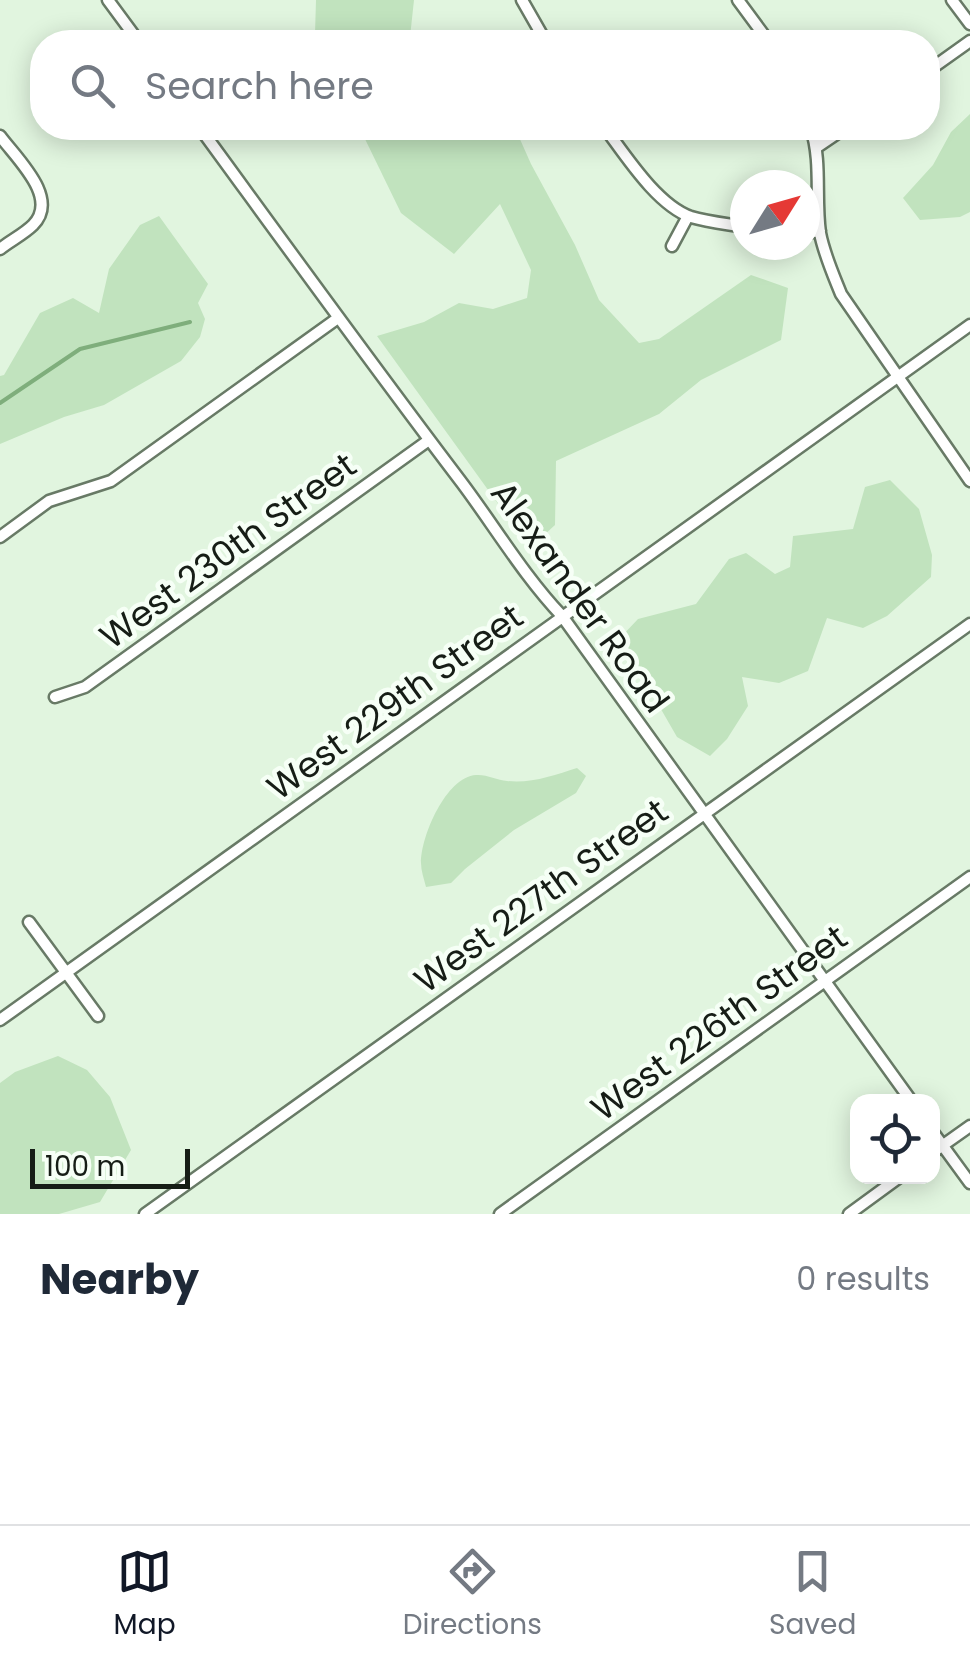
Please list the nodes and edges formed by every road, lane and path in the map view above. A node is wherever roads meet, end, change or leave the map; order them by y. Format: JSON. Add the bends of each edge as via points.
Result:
{"nodes":[{"id":1,"x":108,"y":0,"type":"edge"},
{"id":2,"x":522,"y":0,"type":"edge"},
{"id":3,"x":738,"y":0,"type":"edge"},
{"id":4,"x":952,"y":0,"type":"edge"},
{"id":5,"x":970,"y":24,"type":"edge"},
{"id":6,"x":130,"y":30,"type":"edge"},
{"id":7,"x":539,"y":30,"type":"edge"},
{"id":8,"x":760,"y":30,"type":"edge"},
{"id":9,"x":970,"y":41,"type":"edge"},
{"id":10,"x":940,"y":62,"type":"edge"},
{"id":11,"x":0,"y":136,"type":"edge"},
{"id":12,"x":209,"y":140,"type":"edge"},
{"id":13,"x":615,"y":140,"type":"edge"},
{"id":14,"x":815,"y":140,"type":"edge"},
{"id":15,"x":827,"y":140,"type":"edge"},
{"id":16,"x":817,"y":147,"type":"junction"},
{"id":17,"x":818,"y":170,"type":"edge"},
{"id":18,"x":688,"y":216,"type":"junction"},
{"id":19,"x":730,"y":224,"type":"edge"},
{"id":20,"x":820,"y":232,"type":"edge"},
{"id":21,"x":672,"y":246,"type":"dead end"},
{"id":22,"x":0,"y":249,"type":"edge"},
{"id":23,"x":338,"y":318,"type":"junction"},
{"id":24,"x":970,"y":324,"type":"edge"},
{"id":25,"x":897,"y":376,"type":"junction"},
{"id":26,"x":429,"y":440,"type":"junction"},
{"id":27,"x":970,"y":481,"type":"edge"},
{"id":28,"x":0,"y":537,"type":"edge"},
{"id":29,"x":562,"y":616,"type":"junction"},
{"id":30,"x":970,"y":624,"type":"edge"},
{"id":31,"x":55,"y":697,"type":"dead end"},
{"id":32,"x":706,"y":813,"type":"junction"},
{"id":33,"x":970,"y":877,"type":"edge"},
{"id":34,"x":29,"y":922,"type":"dead end"},
{"id":35,"x":66,"y":972,"type":"junction"},
{"id":36,"x":825,"y":980,"type":"junction"},
{"id":37,"x":98,"y":1016,"type":"dead end"},
{"id":38,"x":0,"y":1020,"type":"edge"},
{"id":39,"x":906,"y":1094,"type":"edge"},
{"id":40,"x":970,"y":1126,"type":"edge"},
{"id":41,"x":940,"y":1142,"type":"edge"},
{"id":42,"x":943,"y":1146,"type":"junction"},
{"id":43,"x":940,"y":1148,"type":"edge"},
{"id":44,"x":970,"y":1182,"type":"edge"},
{"id":45,"x":889,"y":1184,"type":"edge"},
{"id":46,"x":145,"y":1214,"type":"edge"},
{"id":47,"x":500,"y":1214,"type":"edge"},
{"id":48,"x":849,"y":1214,"type":"edge"}],
"edges":[{"from":1,"to":6,"type":"street"},
{"from":2,"to":7,"type":"street"},
{"from":3,"to":8,"type":"street"},
{"from":4,"to":5,"type":"street"},
{"from":9,"to":10,"type":"street"},
{"from":11,"to":22,"type":"street","via":[[39,189],[43,206],[35,224]]},
{"from":12,"to":23,"type":"street","name":"Alexander Road"},
{"from":13,"to":18,"type":"street","via":[[652,188]]},
{"from":14,"to":16,"type":"street"},
{"from":15,"to":16,"type":"street"},
{"from":16,"to":17,"type":"street"},
{"from":18,"to":19,"type":"street"},
{"from":18,"to":21,"type":"street"},
{"from":20,"to":25,"type":"street","via":[[841,294]]},
{"from":23,"to":26,"type":"street","name":"Alexander Road"},
{"from":23,"to":28,"type":"street","via":[[111,480],[49,501]]},
{"from":24,"to":25,"type":"street","name":"West 229th Street"},
{"from":25,"to":27,"type":"street"},
{"from":25,"to":29,"type":"street","name":"West 229th Street"},
{"from":26,"to":29,"type":"street","name":"Alexander Road"},
{"from":26,"to":31,"type":"street","name":"West 230th Street","via":[[85,688]]},
{"from":29,"to":32,"type":"street","name":"Alexander Road"},
{"from":29,"to":35,"type":"street","name":"West 229th Street"},
{"from":30,"to":32,"type":"street","name":"West 227th Street"},
{"from":32,"to":36,"type":"street","name":"Alexander Road"},
{"from":32,"to":46,"type":"street","name":"West 227th Street"},
{"from":33,"to":36,"type":"street","name":"West 226th Street"},
{"from":34,"to":35,"type":"street"},
{"from":35,"to":37,"type":"street"},
{"from":35,"to":38,"type":"street","name":"West 229th Street"},
{"from":36,"to":39,"type":"street","name":"Alexander Road"},
{"from":36,"to":47,"type":"street","name":"West 226th Street"},
{"from":40,"to":42,"type":"street"},
{"from":41,"to":42,"type":"street"},
{"from":42,"to":43,"type":"street"},
{"from":42,"to":44,"type":"street"},
{"from":45,"to":48,"type":"street"}]}
